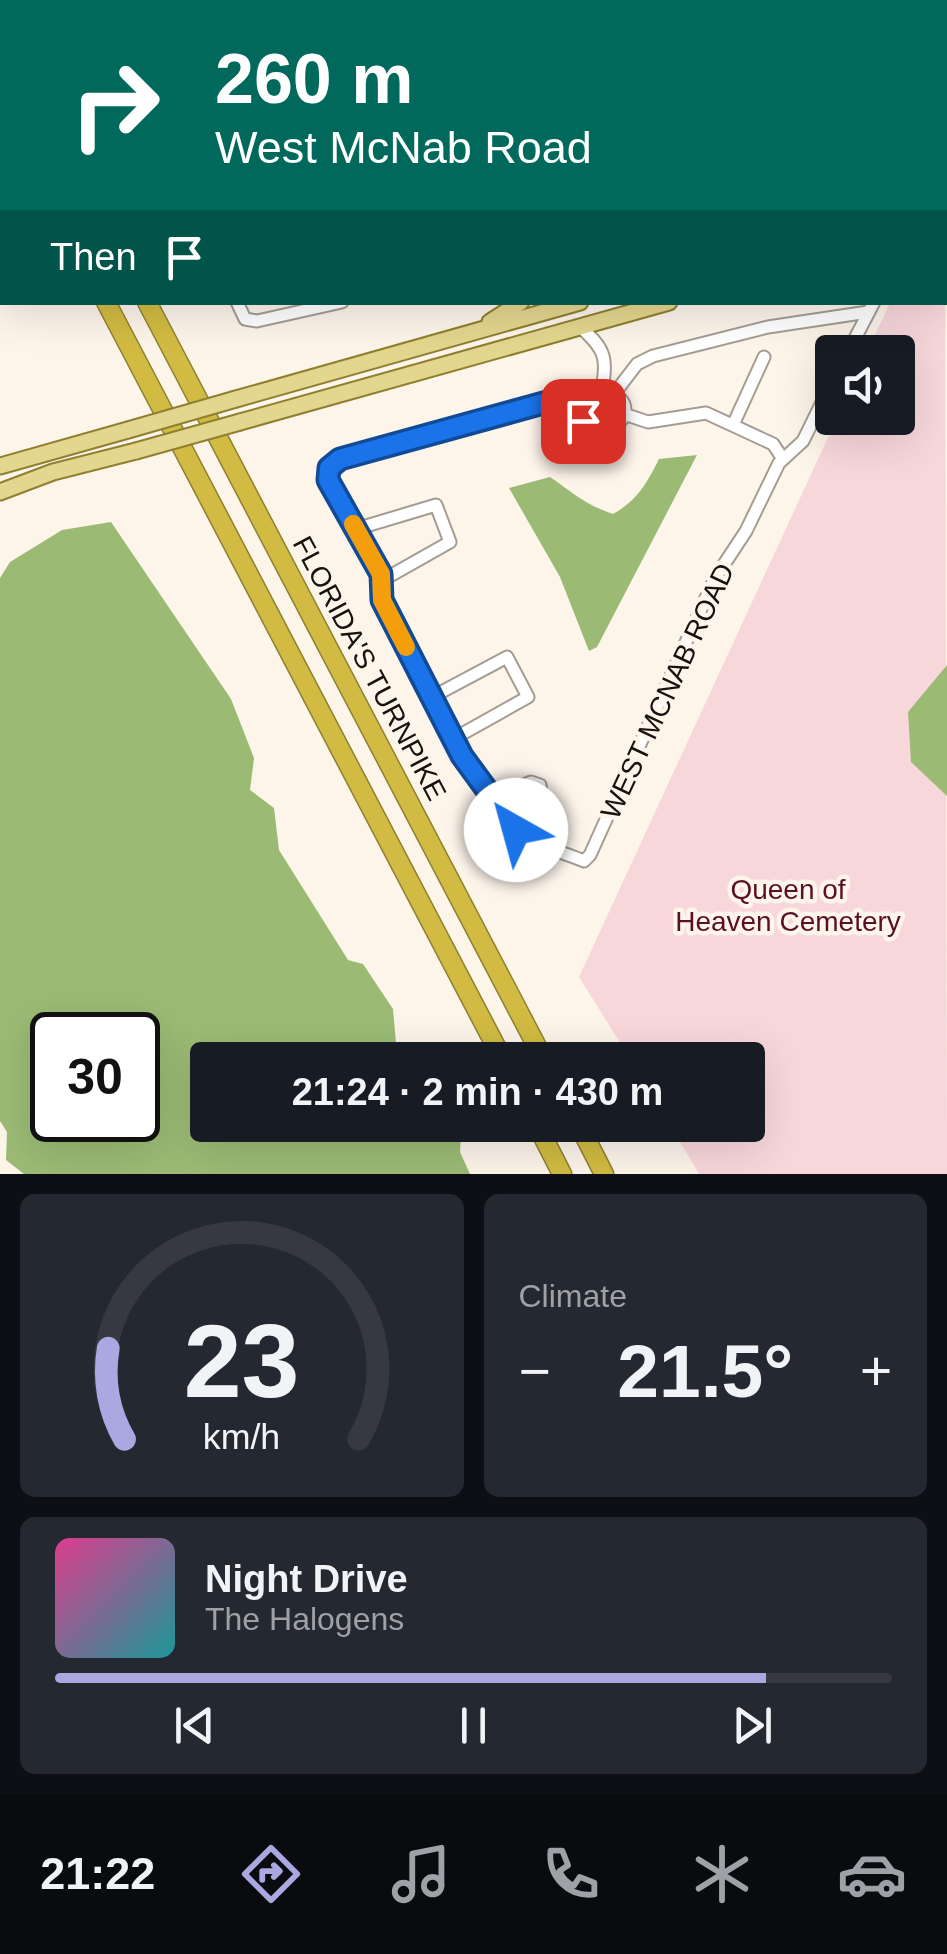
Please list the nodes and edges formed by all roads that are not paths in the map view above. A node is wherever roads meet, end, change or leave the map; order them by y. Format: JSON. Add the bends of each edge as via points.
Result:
{"nodes":[{"id":1,"x":108,"y":305,"type":"edge"},
{"id":2,"x":149,"y":305,"type":"edge"},
{"id":3,"x":238,"y":305,"type":"edge"},
{"id":4,"x":328,"y":305,"type":"edge"},
{"id":5,"x":516,"y":305,"type":"edge"},
{"id":6,"x":569,"y":305,"type":"edge"},
{"id":7,"x":657,"y":305,"type":"edge"},
{"id":8,"x":871,"y":308,"type":"edge"},
{"id":9,"x":578,"y":326,"type":"junction"},
{"id":10,"x":474,"y":332,"type":"junction"},
{"id":11,"x":857,"y":335,"type":"edge"},
{"id":12,"x":764,"y":358,"type":"dead end"},
{"id":13,"x":603,"y":398,"type":"junction"},
{"id":14,"x":547,"y":402,"type":"junction"},
{"id":15,"x":624,"y":414,"type":"junction"},
{"id":16,"x":815,"y":417,"type":"edge"},
{"id":17,"x":599,"y":422,"type":"junction"},
{"id":18,"x":733,"y":426,"type":"junction"},
{"id":19,"x":783,"y":459,"type":"junction"},
{"id":20,"x":0,"y":466,"type":"edge"},
{"id":21,"x":0,"y":492,"type":"edge"},
{"id":22,"x":356,"y":529,"type":"junction"},
{"id":23,"x":381,"y":581,"type":"junction"},
{"id":24,"x":432,"y":697,"type":"junction"},
{"id":25,"x":453,"y":738,"type":"junction"},
{"id":26,"x":491,"y":799,"type":"junction"},
{"id":27,"x":521,"y":832,"type":"junction"},
{"id":28,"x":493,"y":1042,"type":"edge"},
{"id":29,"x":535,"y":1042,"type":"edge"},
{"id":30,"x":545,"y":1142,"type":"edge"},
{"id":31,"x":587,"y":1142,"type":"edge"},
{"id":32,"x":562,"y":1174,"type":"edge"},
{"id":33,"x":604,"y":1174,"type":"edge"}],
"edges":[{"from":1,"to":28,"type":"highway"},
{"from":2,"to":29,"type":"highway","name":"FLORIDA'S TURNPIKE"},
{"from":3,"to":4,"type":"street","via":[[245,319],[256,320]]},
{"from":5,"to":10,"type":"main road"},
{"from":6,"to":10,"type":"main road"},
{"from":7,"to":9,"type":"main road"},
{"from":8,"to":11,"type":"street"},
{"from":8,"to":13,"type":"street","via":[[653,356]]},
{"from":9,"to":13,"type":"street","via":[[604,353]]},
{"from":9,"to":21,"type":"main road","bridge":true},
{"from":10,"to":20,"type":"main road","bridge":true},
{"from":12,"to":18,"type":"street"},
{"from":13,"to":14,"type":"street","name":"WEST MCNAB ROAD"},
{"from":13,"to":15,"type":"street","via":[[622,400]]},
{"from":13,"to":17,"type":"street","via":[[594,414]]},
{"from":14,"to":17,"type":"street"},
{"from":14,"to":22,"type":"street","name":"WEST MCNAB ROAD","via":[[340,459],[329,468],[328,480]]},
{"from":15,"to":17,"type":"street","via":[[613,425]]},
{"from":15,"to":18,"type":"street","via":[[648,422],[706,414]]},
{"from":16,"to":19,"type":"street","name":"WEST MCNAB ROAD","via":[[803,441]]},
{"from":18,"to":19,"type":"street","via":[[773,444]]},
{"from":19,"to":27,"type":"street","name":"WEST MCNAB ROAD","via":[[716,578],[590,855],[584,861]]},
{"from":22,"to":23,"type":"street","name":"WEST MCNAB ROAD"},
{"from":22,"to":23,"type":"street","via":[[436,504],[450,542]]},
{"from":23,"to":24,"type":"street","name":"WEST MCNAB ROAD","via":[[382,600]]},
{"from":24,"to":25,"type":"street","name":"WEST MCNAB ROAD"},
{"from":24,"to":25,"type":"street","via":[[508,657],[528,697]]},
{"from":25,"to":26,"type":"street","name":"WEST MCNAB ROAD"},
{"from":26,"to":27,"type":"street","name":"WEST MCNAB ROAD"},
{"from":26,"to":27,"type":"street","via":[[540,784]]},
{"from":30,"to":32,"type":"highway"},
{"from":31,"to":33,"type":"highway"}]}
